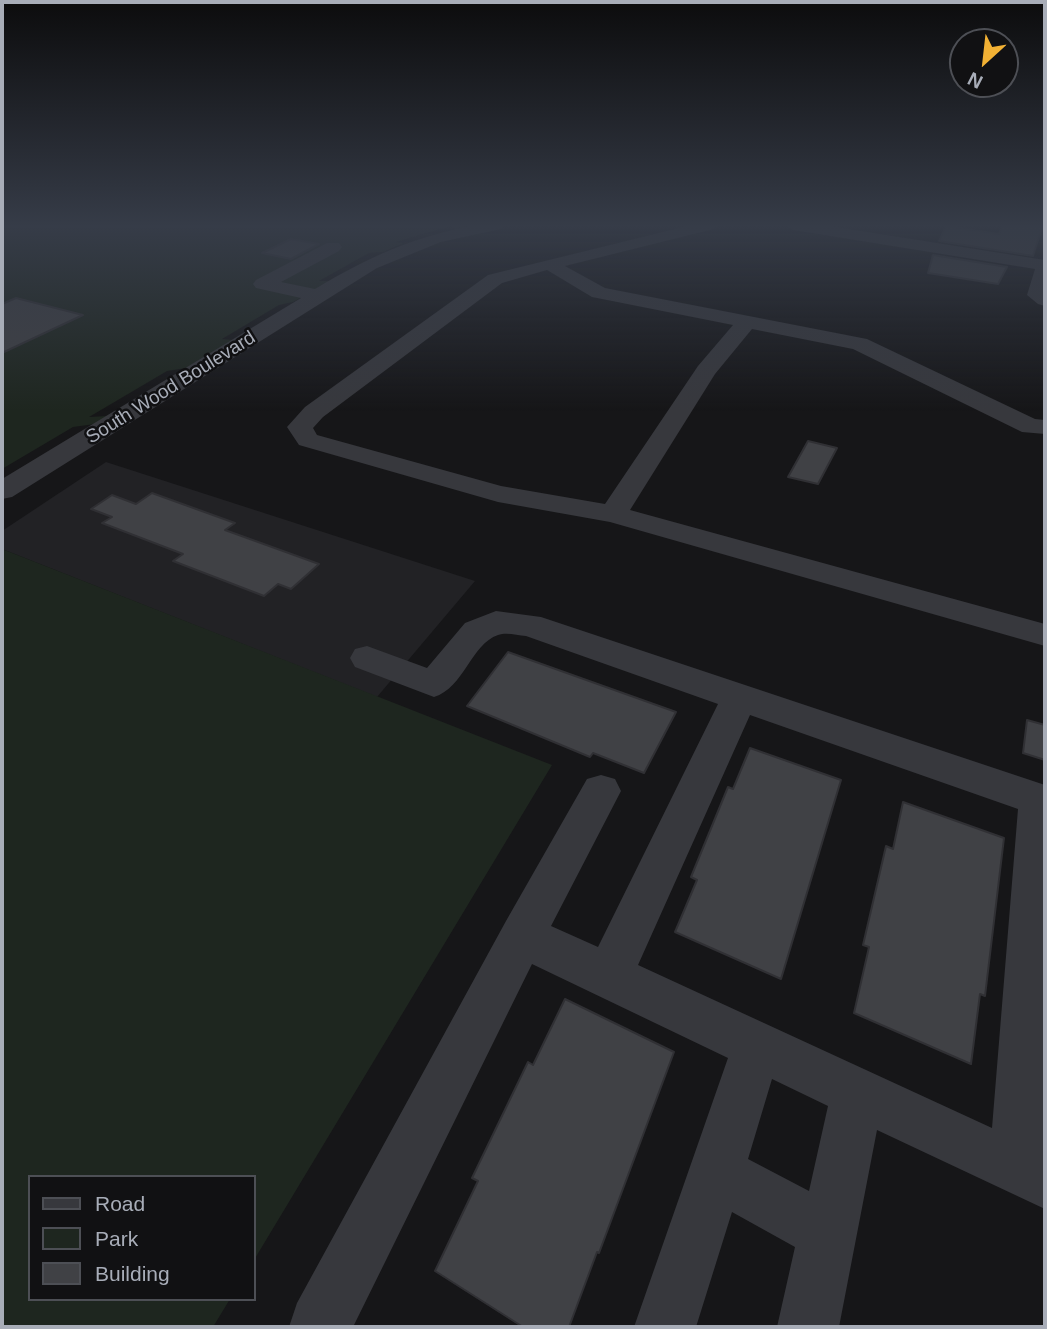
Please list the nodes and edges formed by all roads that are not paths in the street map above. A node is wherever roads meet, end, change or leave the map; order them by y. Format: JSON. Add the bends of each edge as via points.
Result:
{"nodes":[{"id":1,"x":258,"y":287,"type":"edge"},
{"id":2,"x":277,"y":287,"type":"edge"},
{"id":3,"x":333,"y":287,"type":"edge"},
{"id":4,"x":484,"y":287,"type":"edge"},
{"id":5,"x":589,"y":287,"type":"edge"},
{"id":6,"x":1039,"y":287,"type":"edge"},
{"id":7,"x":243,"y":295,"type":"dead end"},
{"id":8,"x":319,"y":296,"type":"junction"},
{"id":9,"x":1045,"y":300,"type":"edge"},
{"id":10,"x":747,"y":322,"type":"junction"},
{"id":11,"x":1041,"y":434,"type":"edge"},
{"id":12,"x":2,"y":491,"type":"edge"},
{"id":13,"x":613,"y":514,"type":"junction"},
{"id":14,"x":1045,"y":635,"type":"edge"},
{"id":15,"x":367,"y":658,"type":"dead end"},
{"id":16,"x":739,"y":698,"type":"junction"},
{"id":17,"x":601,"y":791,"type":"dead end"},
{"id":18,"x":1042,"y":801,"type":"edge"},
{"id":19,"x":522,"y":936,"type":"junction"},
{"id":20,"x":609,"y":976,"type":"junction"},
{"id":21,"x":757,"y":1046,"type":"junction"},
{"id":22,"x":858,"y":1093,"type":"junction"},
{"id":23,"x":715,"y":1172,"type":"junction"},
{"id":24,"x":1031,"y":1174,"type":"edge"},
{"id":25,"x":828,"y":1233,"type":"junction"},
{"id":26,"x":669,"y":1325,"type":"edge"},
{"id":27,"x":319,"y":1326,"type":"edge"},
{"id":28,"x":808,"y":1327,"type":"edge"}],
"edges":[{"from":1,"to":7,"type":"street"},
{"from":2,"to":8,"type":"street"},
{"from":3,"to":8,"type":"street","name":"South Wood Boulevard"},
{"from":4,"to":13,"type":"street","via":[[300,427],[308,440],[498,494]]},
{"from":5,"to":10,"type":"street","via":[[599,293]]},
{"from":6,"to":9,"type":"street","via":[[1037,295]]},
{"from":8,"to":12,"type":"street","name":"South Wood Boulevard"},
{"from":10,"to":11,"type":"street","via":[[859,344]]},
{"from":10,"to":13,"type":"street","via":[[706,372]]},
{"from":13,"to":14,"type":"street"},
{"from":15,"to":16,"type":"street","via":[[434,684],[477,631],[496,622],[529,625]]},
{"from":16,"to":18,"type":"street"},
{"from":16,"to":20,"type":"street"},
{"from":17,"to":19,"type":"street"},
{"from":18,"to":24,"type":"street"},
{"from":19,"to":20,"type":"street"},
{"from":19,"to":27,"type":"street"},
{"from":20,"to":21,"type":"street"},
{"from":21,"to":22,"type":"street"},
{"from":21,"to":23,"type":"street"},
{"from":22,"to":24,"type":"street"},
{"from":22,"to":25,"type":"street"},
{"from":23,"to":25,"type":"street"},
{"from":23,"to":26,"type":"street"},
{"from":25,"to":28,"type":"street"}]}
